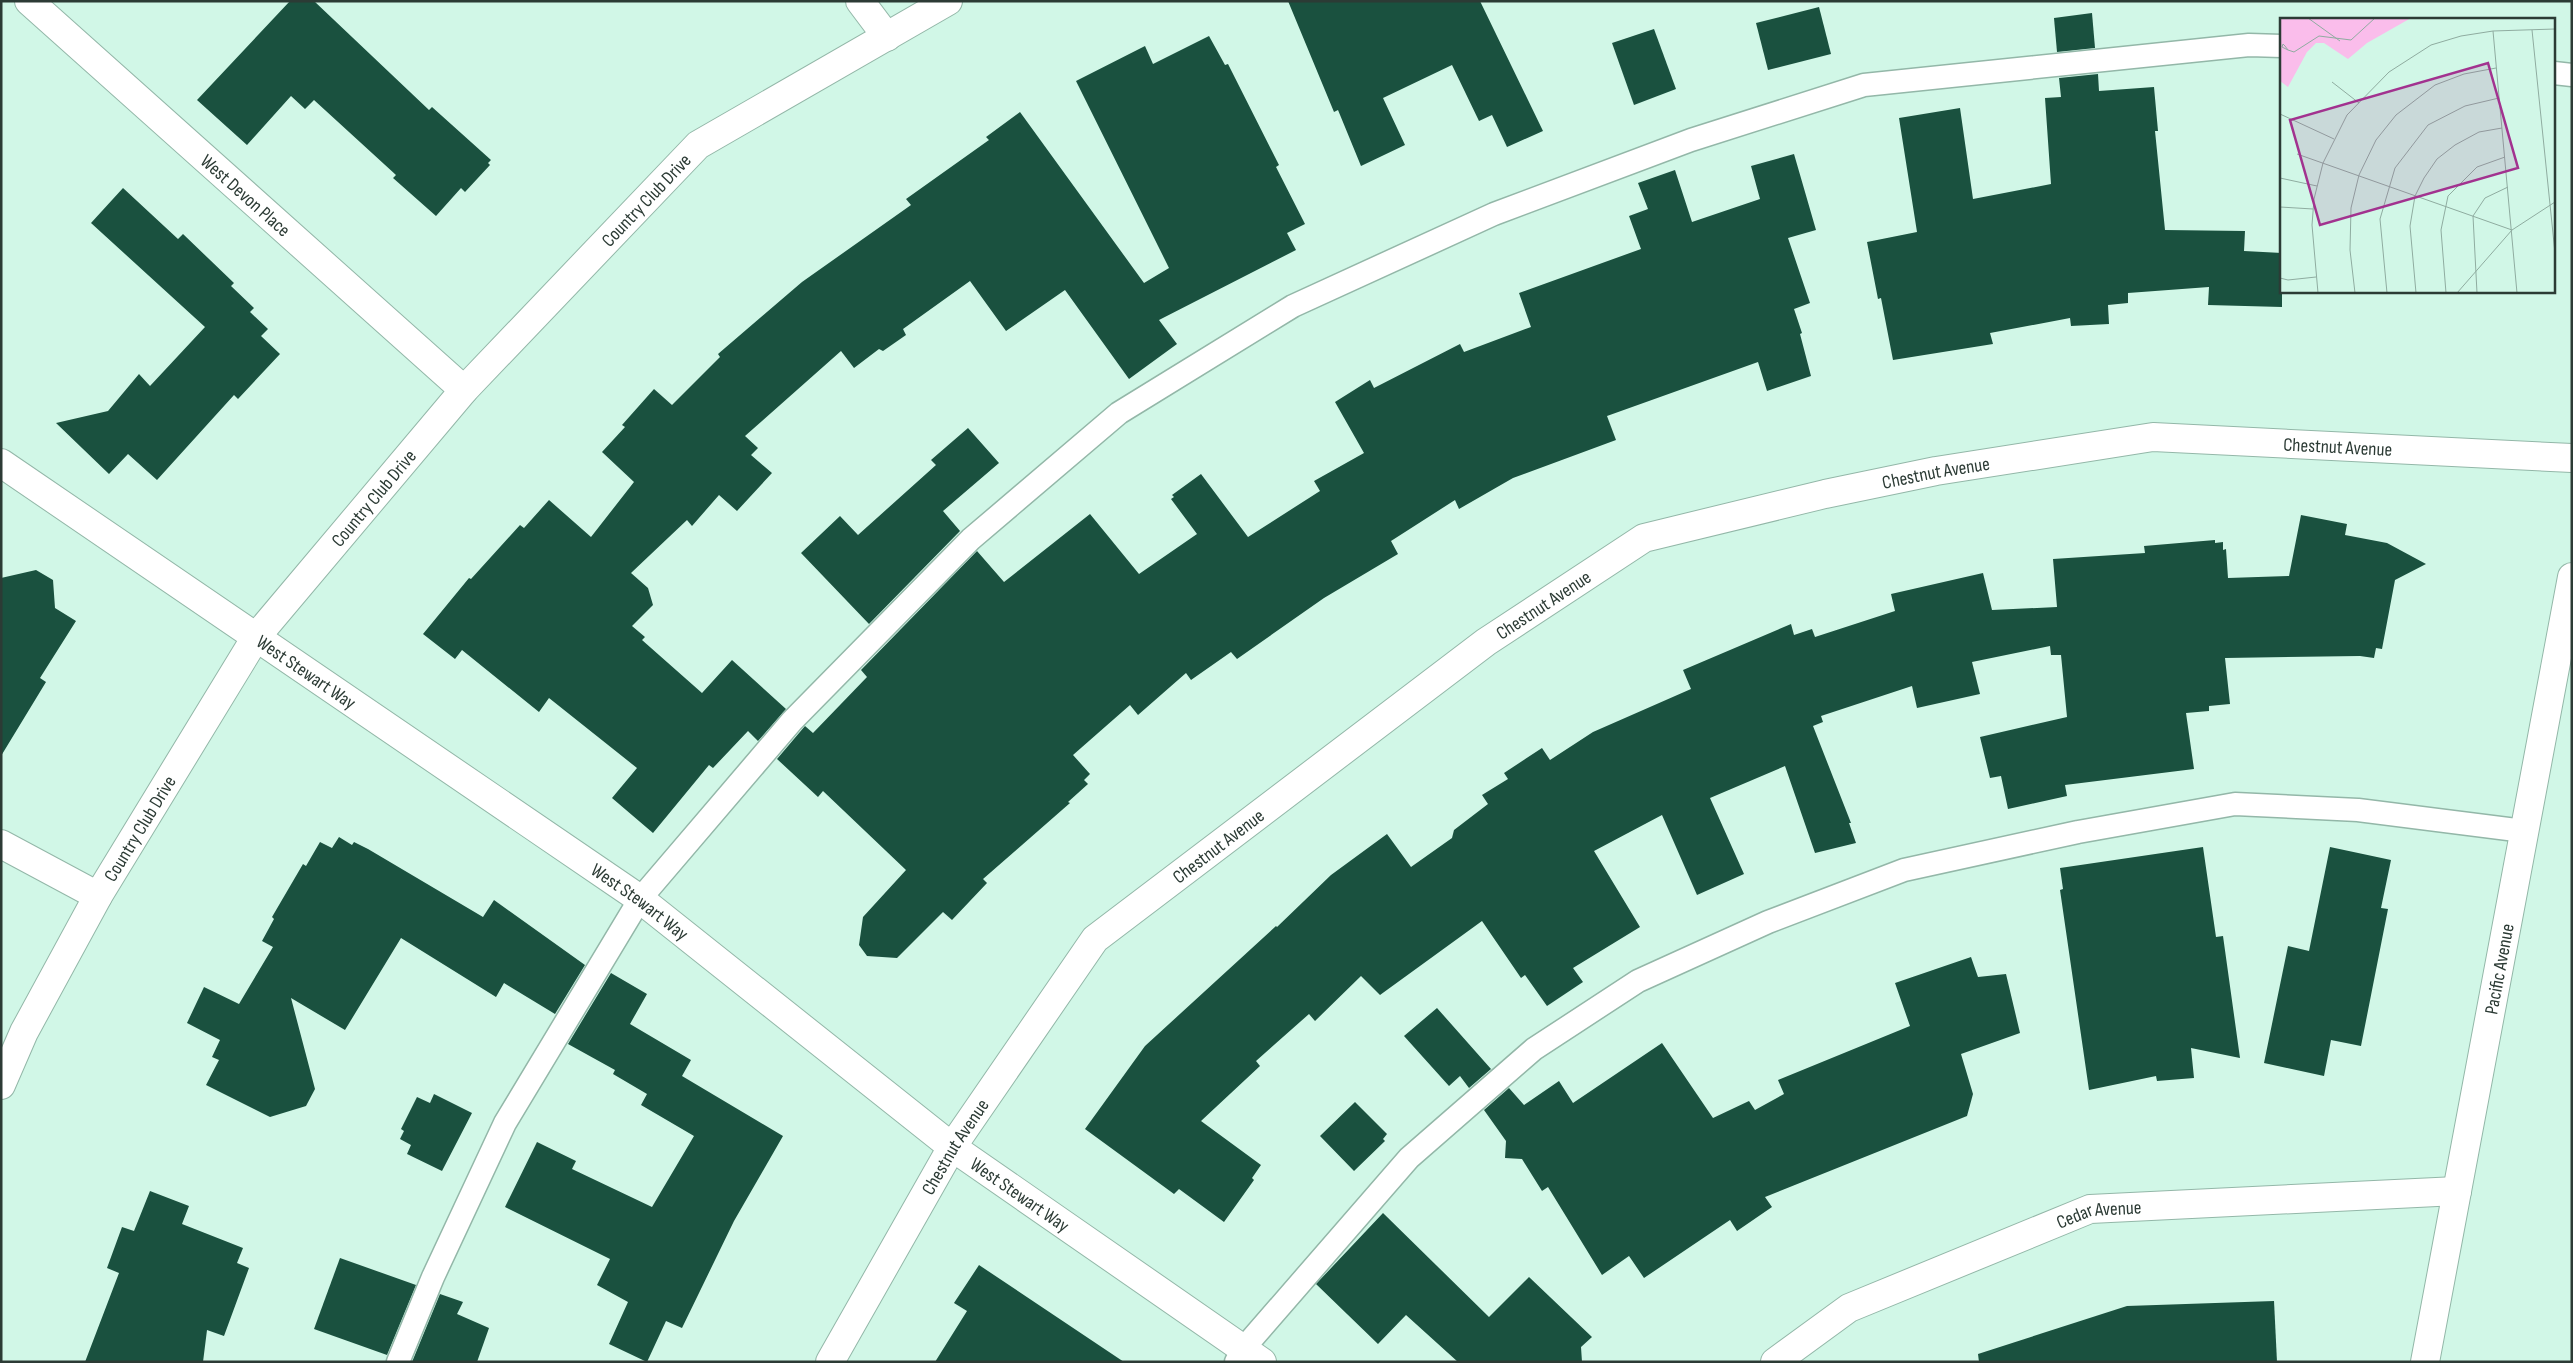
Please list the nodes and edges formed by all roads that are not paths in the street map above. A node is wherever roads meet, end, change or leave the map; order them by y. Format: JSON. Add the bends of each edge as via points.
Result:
{"nodes":[{"id":1,"x":29,"y":1,"type":"edge"},
{"id":2,"x":860,"y":1,"type":"edge"},
{"id":3,"x":948,"y":1,"type":"edge"},
{"id":4,"x":887,"y":37,"type":"junction"},
{"id":5,"x":2280,"y":46,"type":"edge"},
{"id":6,"x":2556,"y":73,"type":"edge"},
{"id":7,"x":2572,"y":76,"type":"edge"},
{"id":8,"x":464,"y":390,"type":"junction"},
{"id":9,"x":2572,"y":458,"type":"edge"},
{"id":10,"x":1,"y":463,"type":"edge"},
{"id":11,"x":2572,"y":577,"type":"edge"},
{"id":12,"x":256,"y":637,"type":"junction"},
{"id":13,"x":2524,"y":832,"type":"junction"},
{"id":14,"x":1,"y":844,"type":"edge"},
{"id":15,"x":98,"y":896,"type":"junction"},
{"id":16,"x":640,"y":899,"type":"junction"},
{"id":17,"x":1,"y":1085,"type":"edge"},
{"id":18,"x":952,"y":1147,"type":"junction"},
{"id":19,"x":2457,"y":1191,"type":"junction"},
{"id":20,"x":1247,"y":1357,"type":"edge"},
{"id":21,"x":398,"y":1362,"type":"edge"},
{"id":22,"x":830,"y":1362,"type":"edge"},
{"id":23,"x":1775,"y":1362,"type":"edge"},
{"id":24,"x":2424,"y":1362,"type":"edge"}],
"edges":[{"from":1,"to":8,"type":"street","name":"West Devon Place"},
{"from":2,"to":4,"type":"street"},
{"from":3,"to":4,"type":"street","name":"Country Club Drive"},
{"from":4,"to":8,"type":"street","name":"Country Club Drive","via":[[698,145]]},
{"from":5,"to":16,"type":"lane","via":[[2248,45],[1864,85],[1691,140],[1494,214],[1293,306],[1119,414],[971,539],[792,721]]},
{"from":6,"to":7,"type":"lane"},
{"from":8,"to":12,"type":"street","name":"Country Club Drive"},
{"from":9,"to":18,"type":"street","name":"Chestnut Avenue","via":[[2153,437],[1936,471],[1644,538],[1486,642],[1095,939]]},
{"from":10,"to":12,"type":"street","name":"West Stewart Way"},
{"from":11,"to":13,"type":"street","name":"Pacific Avenue"},
{"from":12,"to":15,"type":"street","name":"Country Club Drive"},
{"from":12,"to":16,"type":"street","name":"West Stewart Way"},
{"from":13,"to":19,"type":"street","name":"Pacific Avenue"},
{"from":13,"to":20,"type":"lane","via":[[2358,810],[2235,804],[2078,832],[1904,870],[1768,922],[1638,981],[1534,1049],[1409,1158]]},
{"from":14,"to":15,"type":"street"},
{"from":15,"to":17,"type":"street","name":"Country Club Drive","via":[[24,1032]]},
{"from":16,"to":18,"type":"street","name":"West Stewart Way"},
{"from":16,"to":21,"type":"lane","via":[[505,1123],[433,1277]]},
{"from":18,"to":20,"type":"street","name":"West Stewart Way"},
{"from":18,"to":22,"type":"street","name":"Chestnut Avenue"},
{"from":19,"to":23,"type":"street","name":"Cedar Avenue","via":[[2090,1209],[1849,1308]]},
{"from":19,"to":24,"type":"street","name":"Pacific Avenue"}]}
